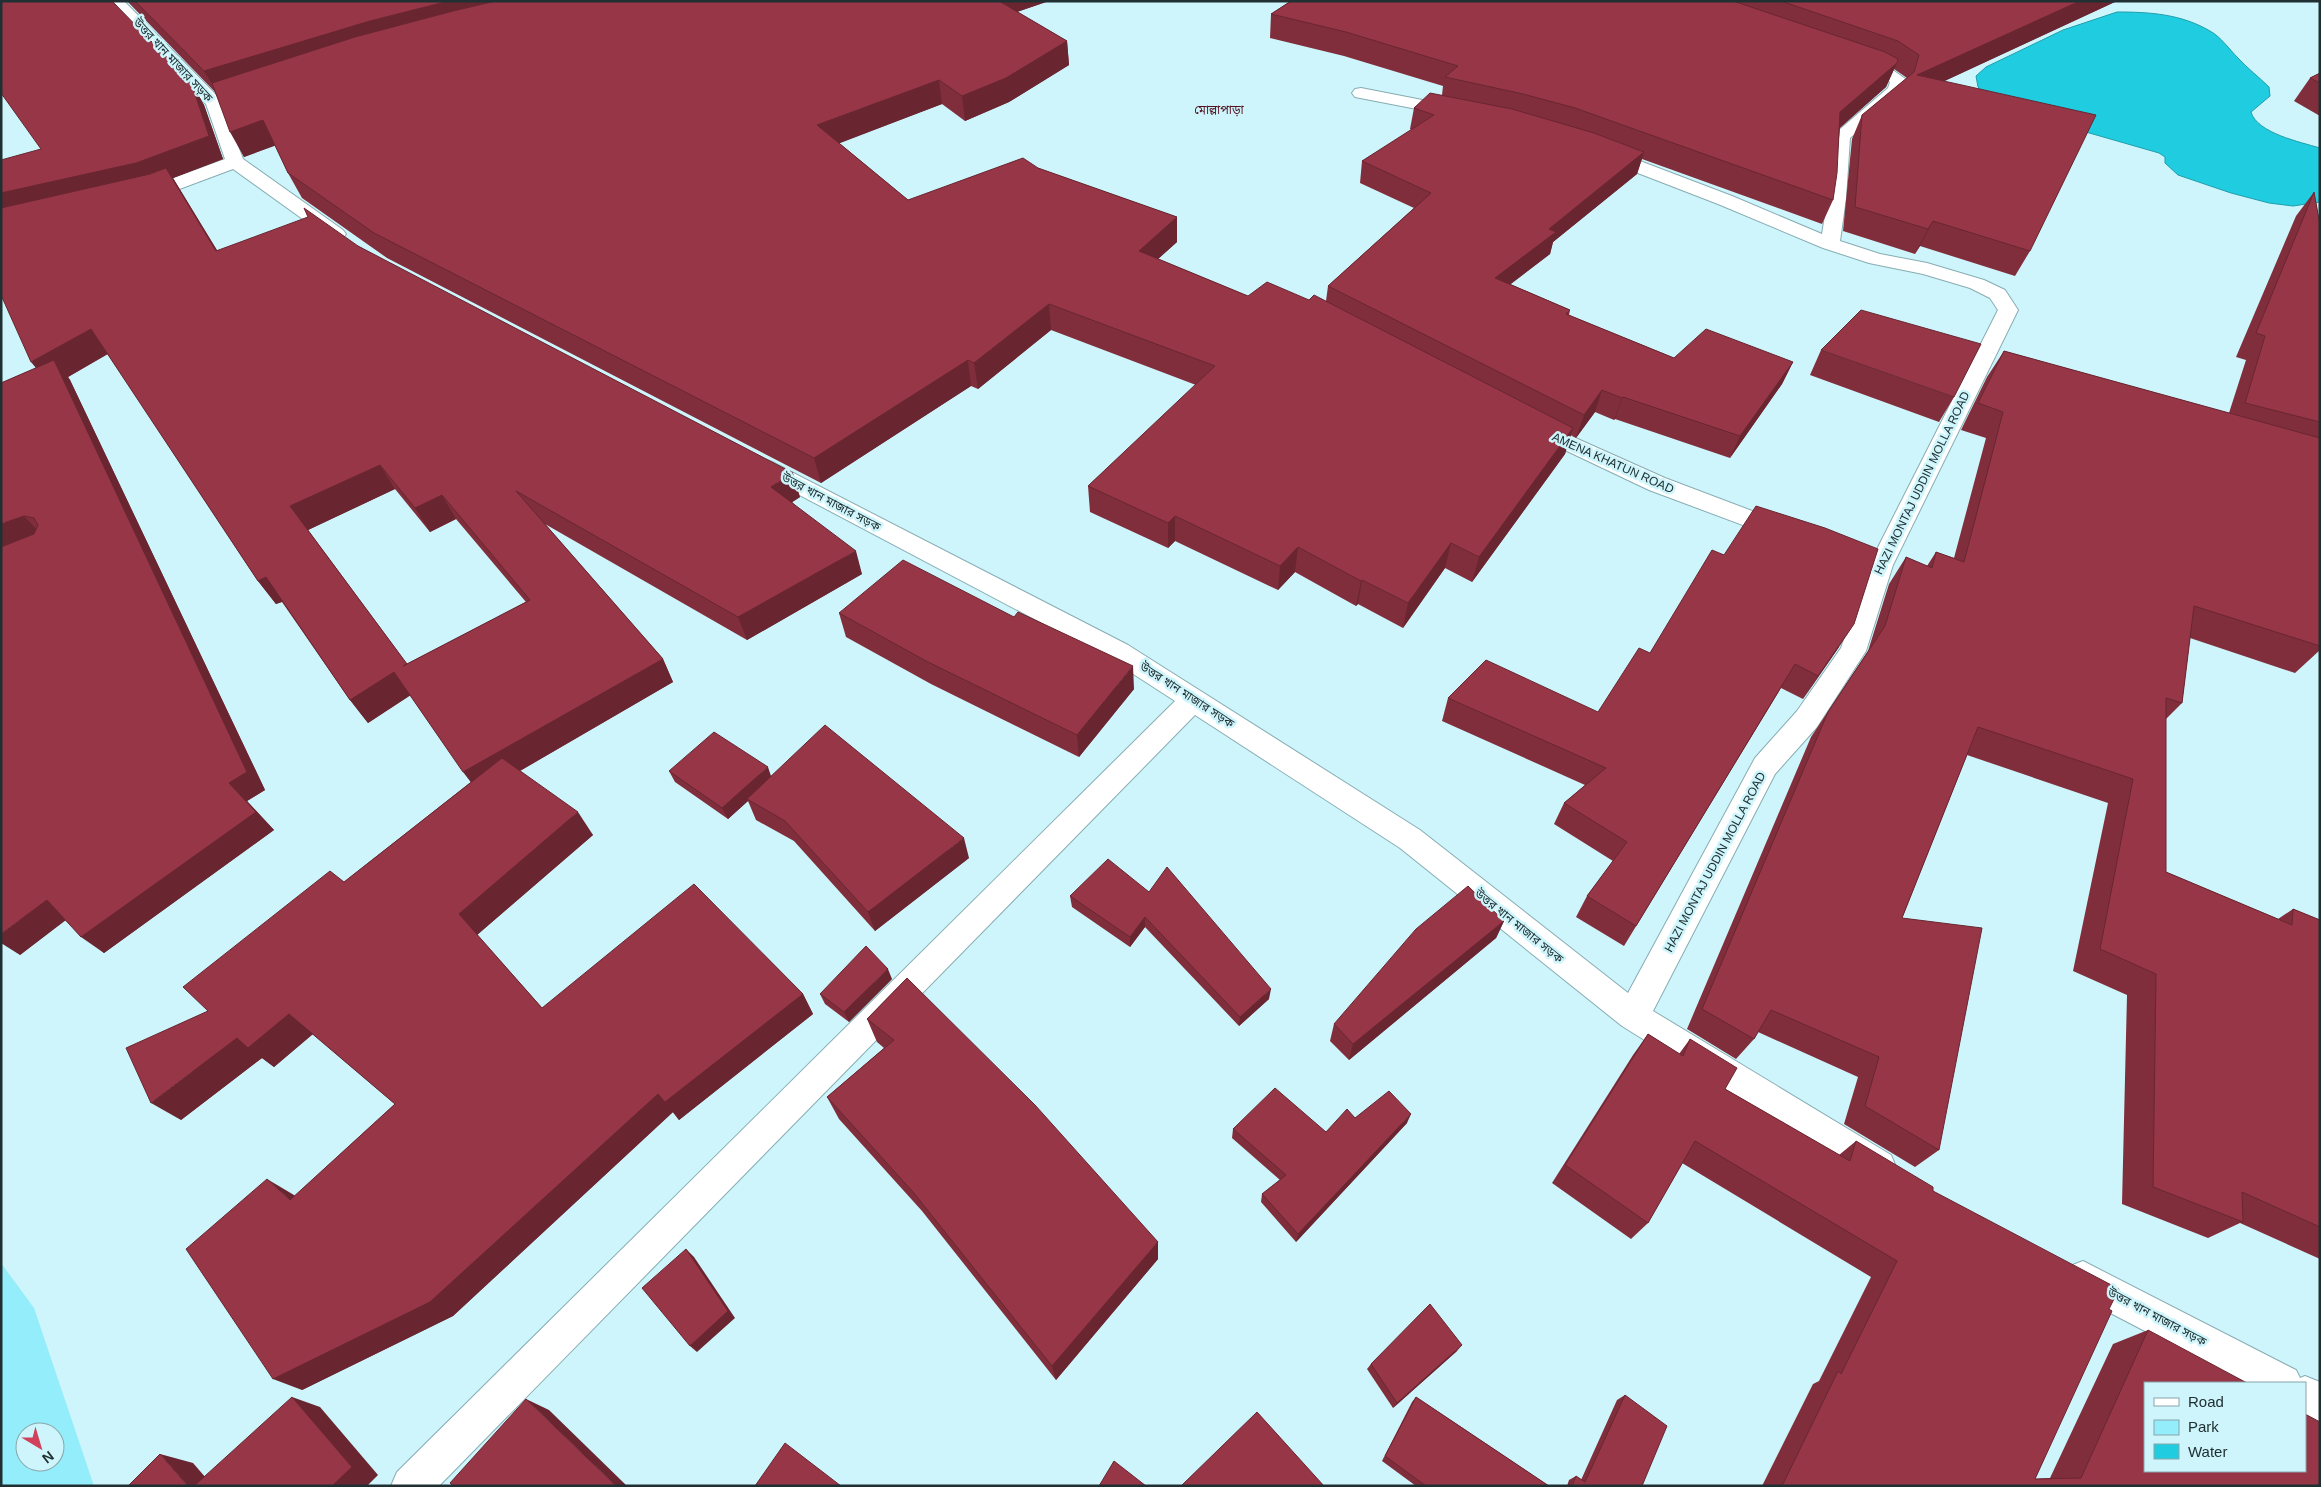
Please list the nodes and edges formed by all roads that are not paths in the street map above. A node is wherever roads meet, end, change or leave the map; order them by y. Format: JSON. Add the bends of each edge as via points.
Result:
{"nodes":[{"id":1,"x":115,"y":1,"type":"edge"},
{"id":2,"x":1834,"y":54,"type":"edge"},
{"id":3,"x":1361,"y":93,"type":"dead end"},
{"id":4,"x":1467,"y":114,"type":"edge"},
{"id":5,"x":1586,"y":147,"type":"edge"},
{"id":6,"x":235,"y":162,"type":"junction"},
{"id":7,"x":121,"y":202,"type":"edge"},
{"id":8,"x":1830,"y":244,"type":"junction"},
{"id":9,"x":355,"y":247,"type":"edge"},
{"id":10,"x":1513,"y":416,"type":"edge"},
{"id":11,"x":738,"y":454,"type":"edge"},
{"id":12,"x":1799,"y":537,"type":"edge"},
{"id":13,"x":1193,"y":700,"type":"junction"},
{"id":14,"x":1633,"y":1016,"type":"junction"},
{"id":15,"x":1897,"y":1178,"type":"edge"},
{"id":16,"x":2062,"y":1267,"type":"edge"},
{"id":17,"x":2281,"y":1382,"type":"edge"},
{"id":18,"x":2306,"y":1396,"type":"edge"},
{"id":19,"x":2320,"y":1403,"type":"edge"},
{"id":20,"x":412,"y":1486,"type":"edge"}],
"edges":[{"from":1,"to":6,"type":"street","name":"উত্তর খান মাজার সড়ক","via":[[224,100]]},
{"from":2,"to":8,"type":"street","via":[[1900,80],[1896,90],[1841,136]]},
{"from":3,"to":4,"type":"street"},
{"from":5,"to":8,"type":"street"},
{"from":6,"to":7,"type":"street","via":[[158,192]]},
{"from":6,"to":9,"type":"street"},
{"from":8,"to":14,"type":"street","name":"HAZI MONTAJ UDDIN MOLLA ROAD","via":[[1977,284],[1998,294],[2008,310],[1988,368],[1872,562],[1853,651],[1807,719],[1765,766]]},
{"from":10,"to":12,"type":"street","name":"AMENA KHATUN ROAD","via":[[1575,448],[1717,510]]},
{"from":11,"to":13,"type":"street","name":"উত্তর খান মাজার সড়ক","via":[[1119,652]]},
{"from":13,"to":14,"type":"street","name":"উত্তর খান মাজার সড়ক","via":[[1410,839]]},
{"from":13,"to":20,"type":"street"},
{"from":14,"to":15,"type":"street","name":"উত্তর খান মাজার সড়ক"},
{"from":16,"to":17,"type":"street","name":"উত্তর খান মাজার সড়ক","via":[[2108,1308]]},
{"from":18,"to":19,"type":"street"}]}
